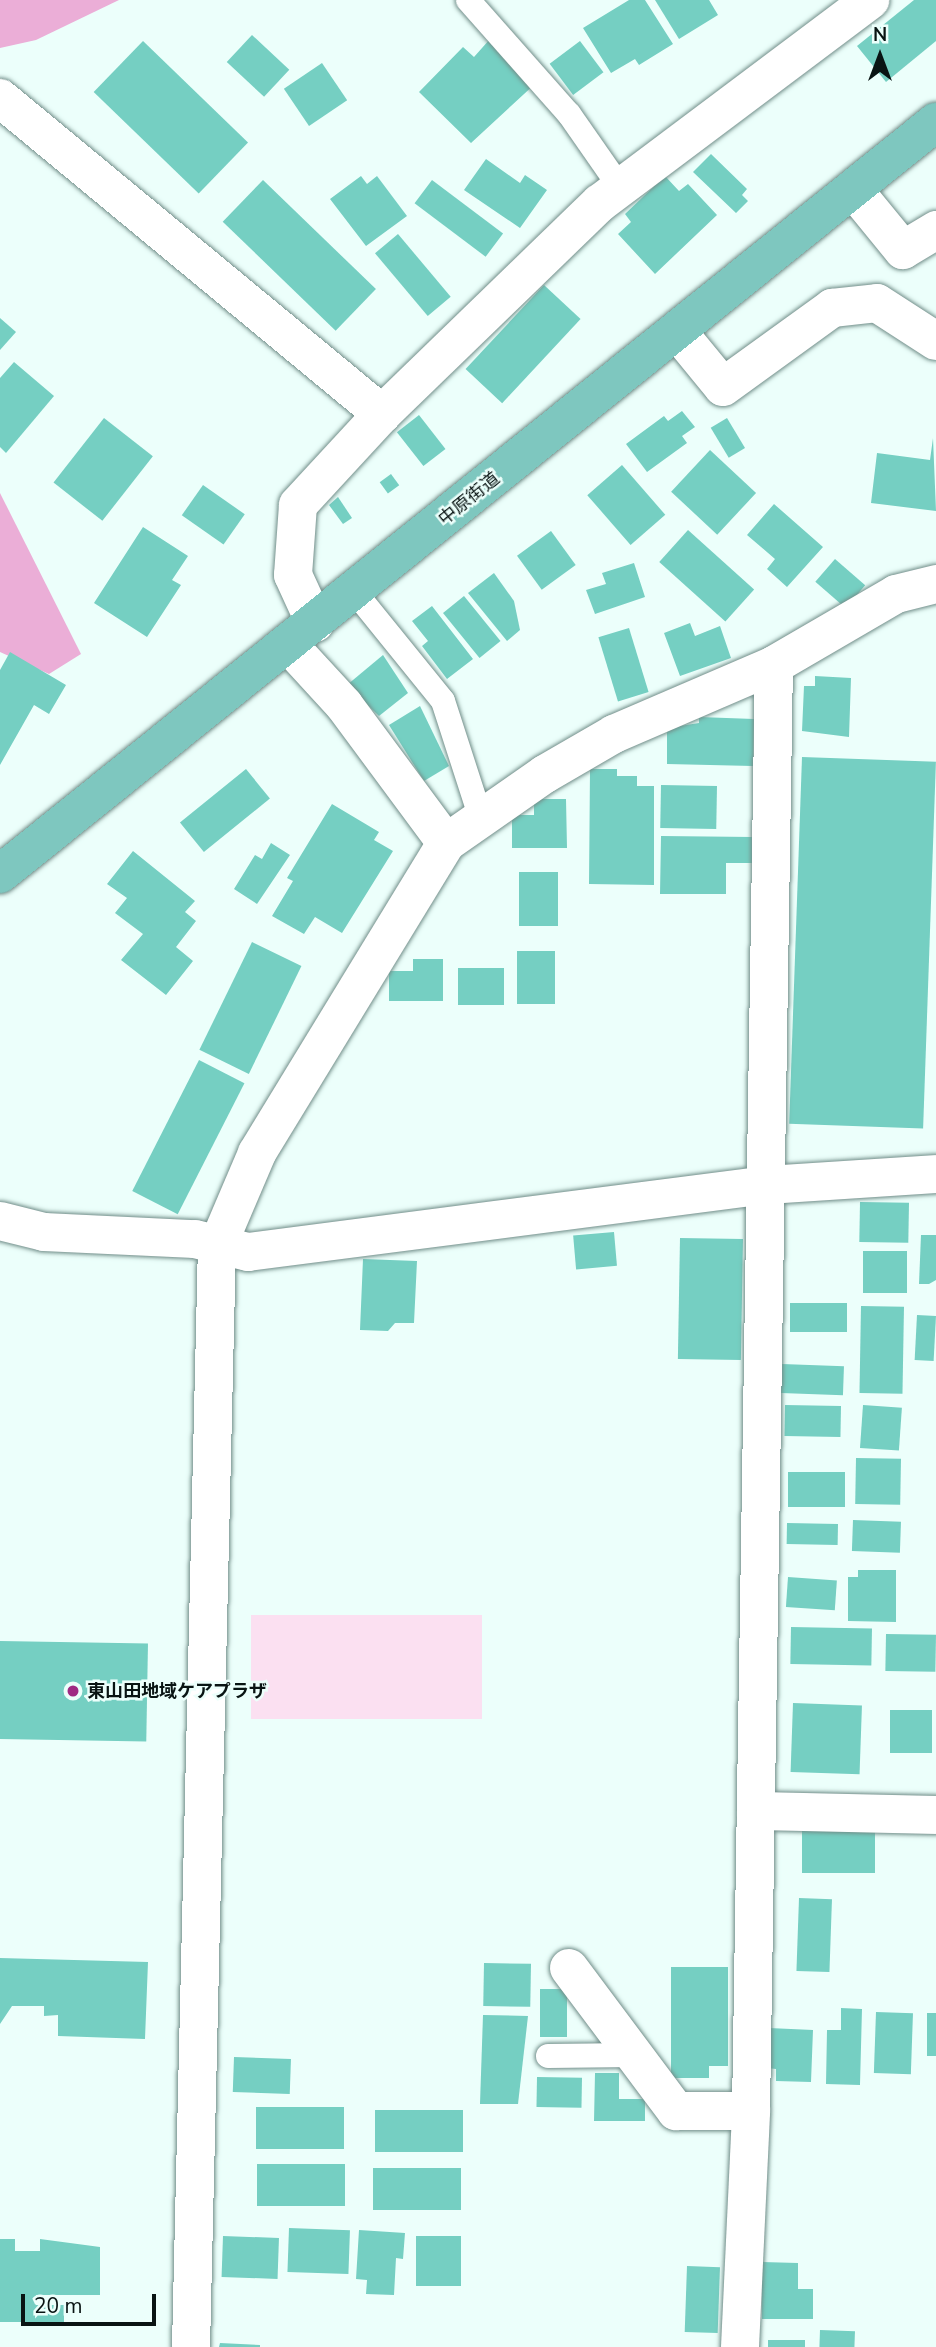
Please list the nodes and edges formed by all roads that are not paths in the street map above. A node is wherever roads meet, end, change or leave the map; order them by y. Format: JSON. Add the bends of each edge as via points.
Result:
{"nodes":[{"id":1,"x":468,"y":0,"type":"edge"},
{"id":2,"x":870,"y":0,"type":"edge"},
{"id":3,"x":0,"y":98,"type":"edge"},
{"id":4,"x":936,"y":122,"type":"edge"},
{"id":5,"x":620,"y":187,"type":"junction"},
{"id":6,"x":853,"y":189,"type":"junction"},
{"id":7,"x":936,"y":230,"type":"edge"},
{"id":8,"x":677,"y":331,"type":"junction"},
{"id":9,"x":936,"y":341,"type":"edge"},
{"id":10,"x":382,"y":414,"type":"junction"},
{"id":11,"x":936,"y":584,"type":"edge"},
{"id":12,"x":354,"y":591,"type":"junction"},
{"id":13,"x":302,"y":633,"type":"junction"},
{"id":14,"x":774,"y":665,"type":"junction"},
{"id":15,"x":481,"y":819,"type":"junction"},
{"id":16,"x":446,"y":843,"type":"junction"},
{"id":17,"x":0,"y":874,"type":"edge"},
{"id":18,"x":936,"y":1174,"type":"edge"},
{"id":19,"x":766,"y":1185,"type":"junction"},
{"id":20,"x":0,"y":1221,"type":"edge"},
{"id":21,"x":217,"y":1247,"type":"junction"},
{"id":22,"x":755,"y":1811,"type":"junction"},
{"id":23,"x":936,"y":1815,"type":"edge"},
{"id":24,"x":569,"y":1968,"type":"dead end"},
{"id":25,"x":635,"y":2055,"type":"junction"},
{"id":26,"x":548,"y":2056,"type":"dead end"},
{"id":27,"x":751,"y":2111,"type":"junction"},
{"id":28,"x":191,"y":2347,"type":"edge"},
{"id":29,"x":740,"y":2347,"type":"edge"}],
"edges":[{"from":1,"to":5,"type":"lane","via":[[569,114]]},
{"from":2,"to":5,"type":"street"},
{"from":3,"to":10,"type":"street"},
{"from":4,"to":6,"type":"main road","name":"中原街道"},
{"from":5,"to":10,"type":"street"},
{"from":6,"to":7,"type":"street","via":[[903,250]]},
{"from":6,"to":8,"type":"main road","name":"中原街道"},
{"from":8,"to":9,"type":"street","via":[[723,387],[832,308],[877,303]]},
{"from":8,"to":12,"type":"main road","name":"中原街道"},
{"from":10,"to":13,"type":"street","via":[[298,505],[293,575]]},
{"from":11,"to":14,"type":"street","via":[[896,594]]},
{"from":12,"to":13,"type":"main road","name":"中原街道"},
{"from":12,"to":15,"type":"lane","via":[[443,701]]},
{"from":13,"to":16,"type":"street","via":[[344,705]]},
{"from":13,"to":17,"type":"main road","name":"中原街道"},
{"from":14,"to":15,"type":"street","via":[[614,734]]},
{"from":14,"to":19,"type":"street"},
{"from":15,"to":16,"type":"street"},
{"from":16,"to":21,"type":"street","via":[[257,1153]]},
{"from":18,"to":19,"type":"street"},
{"from":19,"to":21,"type":"street","via":[[248,1252]]},
{"from":19,"to":22,"type":"street"},
{"from":20,"to":21,"type":"street","via":[[44,1232],[195,1239]]},
{"from":21,"to":28,"type":"street"},
{"from":22,"to":23,"type":"street"},
{"from":22,"to":27,"type":"street"},
{"from":24,"to":25,"type":"street"},
{"from":25,"to":26,"type":"lane"},
{"from":25,"to":27,"type":"street","via":[[676,2111]]},
{"from":27,"to":29,"type":"street"}]}
